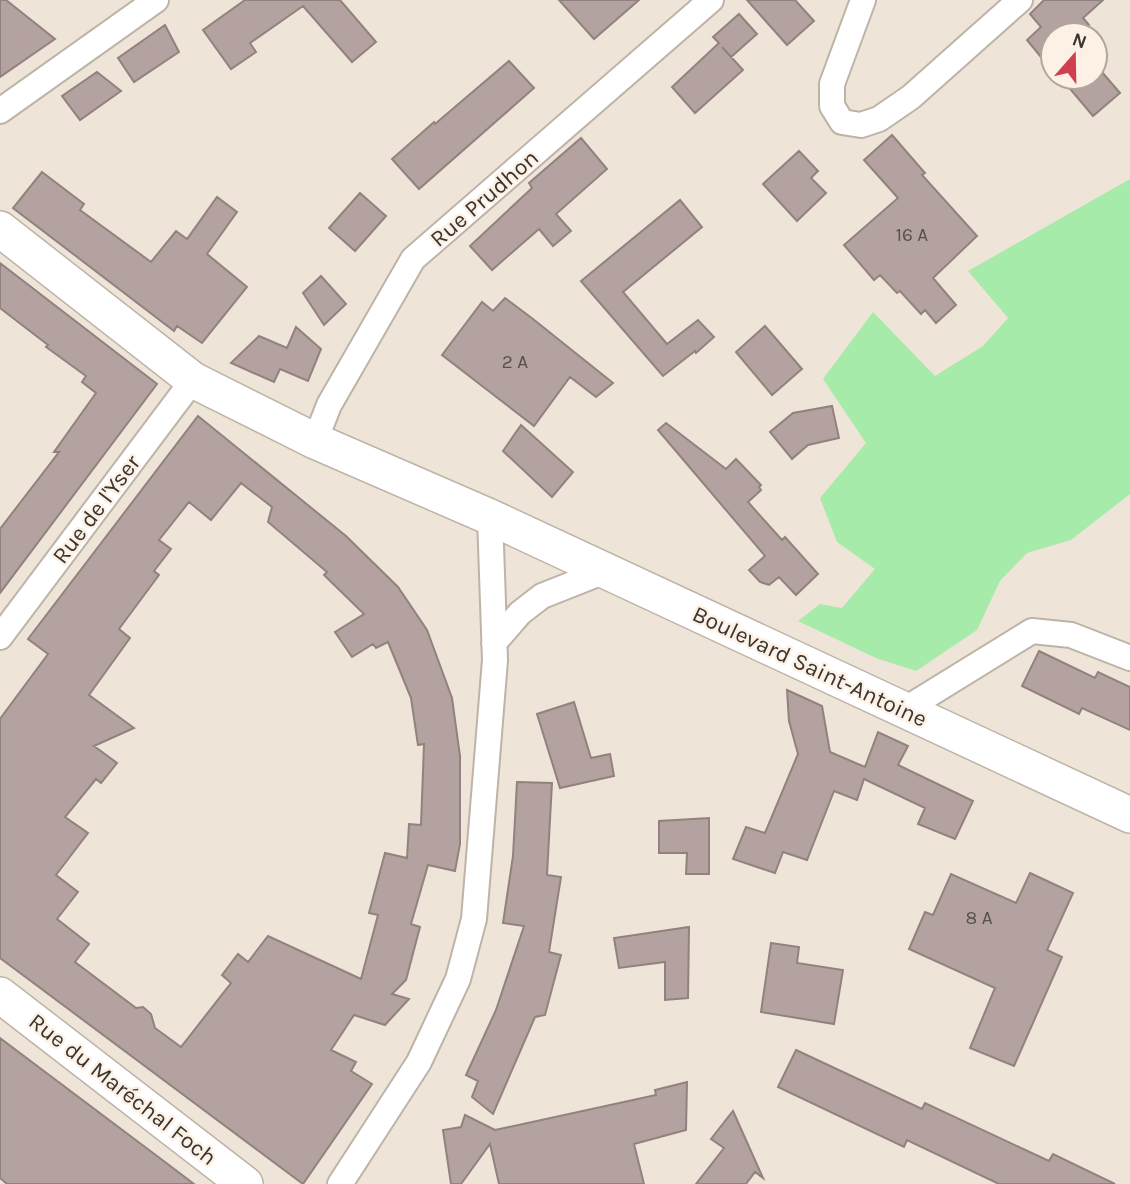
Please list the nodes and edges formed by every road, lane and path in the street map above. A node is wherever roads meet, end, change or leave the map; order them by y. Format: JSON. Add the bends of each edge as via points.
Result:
{"nodes":[{"id":1,"x":156,"y":0,"type":"edge"},
{"id":2,"x":711,"y":0,"type":"edge"},
{"id":3,"x":863,"y":0,"type":"edge"},
{"id":4,"x":1020,"y":0,"type":"edge"},
{"id":5,"x":0,"y":111,"type":"edge"},
{"id":6,"x":0,"y":229,"type":"edge"},
{"id":7,"x":193,"y":380,"type":"junction"},
{"id":8,"x":315,"y":441,"type":"junction"},
{"id":9,"x":490,"y":517,"type":"junction"},
{"id":10,"x":606,"y":571,"type":"junction"},
{"id":11,"x":0,"y":638,"type":"edge"},
{"id":12,"x":494,"y":643,"type":"junction"},
{"id":13,"x":1130,"y":658,"type":"edge"},
{"id":14,"x":904,"y":710,"type":"junction"},
{"id":15,"x":1130,"y":815,"type":"edge"},
{"id":16,"x":0,"y":995,"type":"edge"},
{"id":17,"x":245,"y":1184,"type":"edge"},
{"id":18,"x":340,"y":1184,"type":"edge"}],
"edges":[{"from":1,"to":5,"type":"street"},
{"from":2,"to":8,"type":"street","name":"Rue Prudhon","via":[[413,259],[329,405]]},
{"from":3,"to":4,"type":"street","via":[[832,84],[832,106],[842,122],[860,125],[879,119],[911,97]]},
{"from":6,"to":7,"type":"street","name":"Boulevard Saint-Antoine"},
{"from":7,"to":8,"type":"street","name":"Boulevard Saint-Antoine"},
{"from":7,"to":11,"type":"street","name":"Rue de l'Yser"},
{"from":8,"to":9,"type":"street","name":"Boulevard Saint-Antoine"},
{"from":9,"to":10,"type":"street","name":"Boulevard Saint-Antoine"},
{"from":9,"to":12,"type":"street"},
{"from":10,"to":12,"type":"street","via":[[542,596]]},
{"from":10,"to":14,"type":"street","name":"Boulevard Saint-Antoine"},
{"from":12,"to":18,"type":"street","via":[[474,919],[458,979],[419,1062]]},
{"from":13,"to":14,"type":"street","via":[[1071,635],[1032,631]]},
{"from":14,"to":15,"type":"street","name":"Boulevard Saint-Antoine"},
{"from":16,"to":17,"type":"street","name":"Rue du Maréchal Foch"}]}
